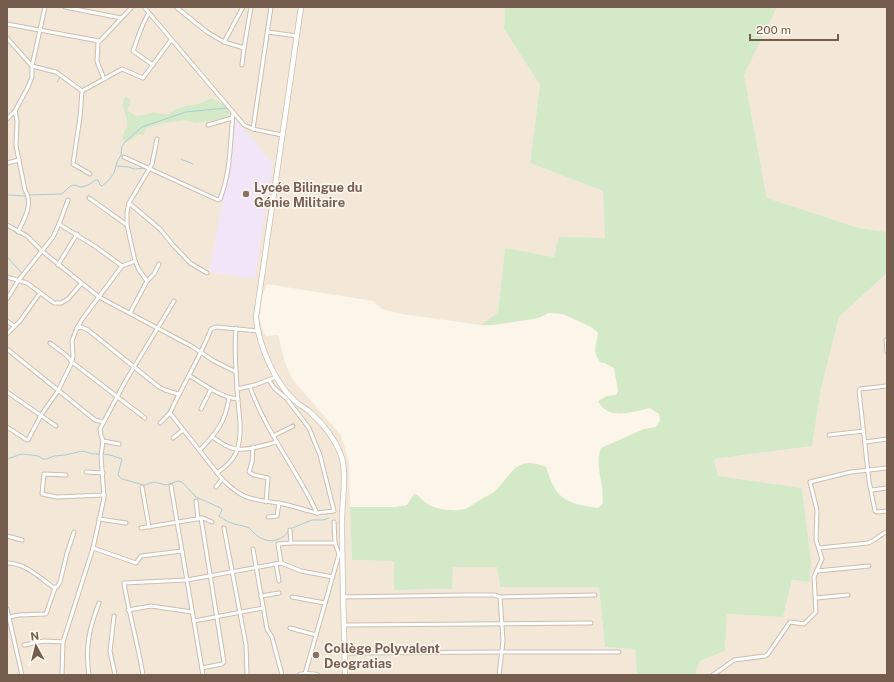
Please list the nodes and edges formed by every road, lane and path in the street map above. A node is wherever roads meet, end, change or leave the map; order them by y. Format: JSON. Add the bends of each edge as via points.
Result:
{"nodes":[{"id":1,"x":45,"y":7,"type":"edge"},
{"id":2,"x":64,"y":7,"type":"edge"},
{"id":3,"x":132,"y":7,"type":"edge"},
{"id":4,"x":144,"y":7,"type":"edge"},
{"id":5,"x":176,"y":7,"type":"edge"},
{"id":6,"x":243,"y":7,"type":"edge"},
{"id":7,"x":251,"y":7,"type":"edge"},
{"id":8,"x":272,"y":7,"type":"edge"},
{"id":9,"x":301,"y":7,"type":"edge"},
{"id":10,"x":149,"y":12,"type":"junction"},
{"id":11,"x":121,"y":18,"type":"junction"},
{"id":12,"x":7,"y":24,"type":"edge"},
{"id":13,"x":41,"y":30,"type":"junction"},
{"id":14,"x":268,"y":32,"type":"junction"},
{"id":15,"x":297,"y":36,"type":"junction"},
{"id":16,"x":7,"y":38,"type":"edge"},
{"id":17,"x":171,"y":40,"type":"junction"},
{"id":18,"x":99,"y":41,"type":"junction"},
{"id":19,"x":224,"y":42,"type":"junction"},
{"id":20,"x":244,"y":48,"type":"junction"},
{"id":21,"x":153,"y":65,"type":"junction"},
{"id":22,"x":242,"y":65,"type":"dead end"},
{"id":23,"x":32,"y":66,"type":"junction"},
{"id":24,"x":104,"y":78,"type":"junction"},
{"id":25,"x":82,"y":91,"type":"junction"},
{"id":26,"x":15,"y":111,"type":"junction"},
{"id":27,"x":233,"y":113,"type":"junction"},
{"id":28,"x":232,"y":118,"type":"junction"},
{"id":29,"x":7,"y":119,"type":"edge"},
{"id":30,"x":208,"y":125,"type":"dead end"},
{"id":31,"x":253,"y":129,"type":"junction"},
{"id":32,"x":282,"y":135,"type":"junction"},
{"id":33,"x":156,"y":139,"type":"dead end"},
{"id":34,"x":124,"y":157,"type":"dead end"},
{"id":35,"x":19,"y":160,"type":"junction"},
{"id":36,"x":7,"y":163,"type":"edge"},
{"id":37,"x":150,"y":168,"type":"junction"},
{"id":38,"x":90,"y":174,"type":"dead end"},
{"id":39,"x":89,"y":198,"type":"dead end"},
{"id":40,"x":68,"y":200,"type":"dead end"},
{"id":41,"x":129,"y":203,"type":"junction"},
{"id":42,"x":59,"y":224,"type":"junction"},
{"id":43,"x":7,"y":225,"type":"edge"},
{"id":44,"x":127,"y":225,"type":"junction"},
{"id":45,"x":18,"y":232,"type":"junction"},
{"id":46,"x":77,"y":234,"type":"junction"},
{"id":47,"x":42,"y":251,"type":"junction"},
{"id":48,"x":135,"y":260,"type":"junction"},
{"id":49,"x":58,"y":264,"type":"junction"},
{"id":50,"x":159,"y":264,"type":"dead end"},
{"id":51,"x":122,"y":266,"type":"junction"},
{"id":52,"x":207,"y":273,"type":"dead end"},
{"id":53,"x":7,"y":278,"type":"edge"},
{"id":54,"x":18,"y":281,"type":"junction"},
{"id":55,"x":147,"y":281,"type":"junction"},
{"id":56,"x":81,"y":284,"type":"junction"},
{"id":57,"x":40,"y":293,"type":"junction"},
{"id":58,"x":98,"y":297,"type":"junction"},
{"id":59,"x":7,"y":299,"type":"edge"},
{"id":60,"x":174,"y":301,"type":"dead end"},
{"id":61,"x":130,"y":313,"type":"junction"},
{"id":62,"x":7,"y":321,"type":"edge"},
{"id":63,"x":14,"y":326,"type":"junction"},
{"id":64,"x":77,"y":328,"type":"junction"},
{"id":65,"x":157,"y":328,"type":"junction"},
{"id":66,"x":236,"y":328,"type":"junction"},
{"id":67,"x":259,"y":331,"type":"junction"},
{"id":68,"x":7,"y":334,"type":"edge"},
{"id":69,"x":887,"y":339,"type":"edge"},
{"id":70,"x":50,"y":343,"type":"dead end"},
{"id":71,"x":7,"y":349,"type":"edge"},
{"id":72,"x":201,"y":352,"type":"junction"},
{"id":73,"x":887,"y":352,"type":"edge"},
{"id":74,"x":72,"y":362,"type":"junction"},
{"id":75,"x":134,"y":367,"type":"junction"},
{"id":76,"x":236,"y":372,"type":"junction"},
{"id":77,"x":190,"y":376,"type":"junction"},
{"id":78,"x":276,"y":377,"type":"junction"},
{"id":79,"x":269,"y":380,"type":"junction"},
{"id":80,"x":887,"y":386,"type":"edge"},
{"id":81,"x":250,"y":387,"type":"junction"},
{"id":82,"x":211,"y":389,"type":"junction"},
{"id":83,"x":237,"y":389,"type":"junction"},
{"id":84,"x":58,"y":391,"type":"junction"},
{"id":85,"x":7,"y":392,"type":"edge"},
{"id":86,"x":178,"y":394,"type":"junction"},
{"id":87,"x":117,"y":397,"type":"junction"},
{"id":88,"x":229,"y":398,"type":"junction"},
{"id":89,"x":238,"y":399,"type":"junction"},
{"id":90,"x":201,"y":409,"type":"dead end"},
{"id":91,"x":170,"y":413,"type":"junction"},
{"id":92,"x":41,"y":415,"type":"junction"},
{"id":93,"x":144,"y":418,"type":"dead end"},
{"id":94,"x":103,"y":422,"type":"junction"},
{"id":95,"x":160,"y":423,"type":"dead end"},
{"id":96,"x":56,"y":426,"type":"dead end"},
{"id":97,"x":293,"y":426,"type":"dead end"},
{"id":98,"x":7,"y":427,"type":"edge"},
{"id":99,"x":183,"y":430,"type":"junction"},
{"id":100,"x":864,"y":431,"type":"junction"},
{"id":101,"x":828,"y":435,"type":"dead end"},
{"id":102,"x":273,"y":436,"type":"junction"},
{"id":103,"x":212,"y":437,"type":"junction"},
{"id":104,"x":173,"y":438,"type":"dead end"},
{"id":105,"x":887,"y":439,"type":"edge"},
{"id":106,"x":103,"y":441,"type":"junction"},
{"id":107,"x":276,"y":442,"type":"junction"},
{"id":108,"x":865,"y":442,"type":"junction"},
{"id":109,"x":119,"y":444,"type":"dead end"},
{"id":110,"x":252,"y":447,"type":"junction"},
{"id":111,"x":237,"y":449,"type":"junction"},
{"id":112,"x":200,"y":450,"type":"junction"},
{"id":113,"x":887,"y":468,"type":"edge"},
{"id":114,"x":869,"y":470,"type":"junction"},
{"id":115,"x":86,"y":472,"type":"dead end"},
{"id":116,"x":103,"y":473,"type":"junction"},
{"id":117,"x":218,"y":474,"type":"junction"},
{"id":118,"x":66,"y":475,"type":"dead end"},
{"id":119,"x":222,"y":480,"type":"junction"},
{"id":120,"x":171,"y":486,"type":"dead end"},
{"id":121,"x":142,"y":487,"type":"dead end"},
{"id":122,"x":216,"y":487,"type":"dead end"},
{"id":123,"x":887,"y":488,"type":"edge"},
{"id":124,"x":872,"y":490,"type":"junction"},
{"id":125,"x":104,"y":494,"type":"junction"},
{"id":126,"x":196,"y":501,"type":"dead end"},
{"id":127,"x":266,"y":502,"type":"junction"},
{"id":128,"x":279,"y":503,"type":"junction"},
{"id":129,"x":887,"y":511,"type":"edge"},
{"id":130,"x":317,"y":514,"type":"junction"},
{"id":131,"x":268,"y":517,"type":"dead end"},
{"id":132,"x":199,"y":518,"type":"junction"},
{"id":133,"x":99,"y":520,"type":"junction"},
{"id":134,"x":177,"y":522,"type":"junction"},
{"id":135,"x":212,"y":522,"type":"dead end"},
{"id":136,"x":334,"y":522,"type":"dead end"},
{"id":137,"x":126,"y":523,"type":"dead end"},
{"id":138,"x":149,"y":527,"type":"junction"},
{"id":139,"x":141,"y":528,"type":"dead end"},
{"id":140,"x":224,"y":528,"type":"dead end"},
{"id":141,"x":290,"y":530,"type":"dead end"},
{"id":142,"x":74,"y":532,"type":"dead end"},
{"id":143,"x":887,"y":532,"type":"edge"},
{"id":144,"x":7,"y":536,"type":"edge"},
{"id":145,"x":22,"y":540,"type":"dead end"},
{"id":146,"x":291,"y":543,"type":"junction"},
{"id":147,"x":336,"y":544,"type":"junction"},
{"id":148,"x":93,"y":548,"type":"junction"},
{"id":149,"x":819,"y":548,"type":"junction"},
{"id":150,"x":253,"y":550,"type":"dead end"},
{"id":151,"x":182,"y":551,"type":"junction"},
{"id":152,"x":7,"y":563,"type":"edge"},
{"id":153,"x":281,"y":563,"type":"junction"},
{"id":154,"x":276,"y":564,"type":"junction"},
{"id":155,"x":869,"y":566,"type":"dead end"},
{"id":156,"x":256,"y":567,"type":"junction"},
{"id":157,"x":817,"y":571,"type":"junction"},
{"id":158,"x":232,"y":572,"type":"junction"},
{"id":159,"x":210,"y":576,"type":"junction"},
{"id":160,"x":333,"y":577,"type":"junction"},
{"id":161,"x":187,"y":580,"type":"junction"},
{"id":162,"x":279,"y":581,"type":"dead end"},
{"id":163,"x":55,"y":588,"type":"junction"},
{"id":164,"x":279,"y":593,"type":"dead end"},
{"id":165,"x":595,"y":595,"type":"dead end"},
{"id":166,"x":848,"y":595,"type":"dead end"},
{"id":167,"x":261,"y":596,"type":"junction"},
{"id":168,"x":292,"y":596,"type":"dead end"},
{"id":169,"x":344,"y":597,"type":"junction"},
{"id":170,"x":500,"y":597,"type":"junction"},
{"id":171,"x":816,"y":598,"type":"junction"},
{"id":172,"x":99,"y":602,"type":"dead end"},
{"id":173,"x":326,"y":603,"type":"junction"},
{"id":174,"x":263,"y":608,"type":"junction"},
{"id":175,"x":7,"y":609,"type":"edge"},
{"id":176,"x":128,"y":610,"type":"junction"},
{"id":177,"x":192,"y":612,"type":"junction"},
{"id":178,"x":240,"y":612,"type":"junction"},
{"id":179,"x":114,"y":616,"type":"dead end"},
{"id":180,"x":9,"y":617,"type":"junction"},
{"id":181,"x":217,"y":617,"type":"junction"},
{"id":182,"x":194,"y":621,"type":"junction"},
{"id":183,"x":503,"y":623,"type":"junction"},
{"id":184,"x":591,"y":623,"type":"dead end"},
{"id":185,"x":344,"y":625,"type":"junction"},
{"id":186,"x":290,"y":628,"type":"dead end"},
{"id":187,"x":316,"y":635,"type":"junction"},
{"id":188,"x":63,"y":642,"type":"junction"},
{"id":189,"x":24,"y":645,"type":"dead end"},
{"id":190,"x":502,"y":652,"type":"junction"},
{"id":191,"x":619,"y":652,"type":"dead end"},
{"id":192,"x":345,"y":653,"type":"junction"},
{"id":193,"x":202,"y":668,"type":"junction"},
{"id":194,"x":303,"y":674,"type":"edge"},
{"id":195,"x":22,"y":675,"type":"edge"},
{"id":196,"x":62,"y":675,"type":"edge"},
{"id":197,"x":89,"y":675,"type":"edge"},
{"id":198,"x":115,"y":675,"type":"edge"},
{"id":199,"x":142,"y":675,"type":"edge"},
{"id":200,"x":203,"y":675,"type":"edge"},
{"id":201,"x":247,"y":675,"type":"edge"},
{"id":202,"x":282,"y":675,"type":"edge"},
{"id":203,"x":317,"y":675,"type":"edge"},
{"id":204,"x":345,"y":675,"type":"edge"},
{"id":205,"x":499,"y":675,"type":"edge"},
{"id":206,"x":713,"y":675,"type":"edge"}],
"edges":[{"from":1,"to":13,"type":"street"},
{"from":2,"to":11,"type":"street"},
{"from":3,"to":11,"type":"street"},
{"from":4,"to":10,"type":"street"},
{"from":5,"to":19,"type":"street"},
{"from":6,"to":19,"type":"street"},
{"from":7,"to":20,"type":"street"},
{"from":8,"to":14,"type":"street"},
{"from":9,"to":15,"type":"main road"},
{"from":10,"to":17,"type":"street"},
{"from":10,"to":21,"type":"street","via":[[142,23],[133,51]]},
{"from":11,"to":18,"type":"street"},
{"from":12,"to":13,"type":"street"},
{"from":13,"to":18,"type":"street"},
{"from":13,"to":23,"type":"street"},
{"from":14,"to":15,"type":"street"},
{"from":14,"to":31,"type":"street"},
{"from":15,"to":32,"type":"main road"},
{"from":16,"to":23,"type":"street"},
{"from":17,"to":21,"type":"street"},
{"from":17,"to":27,"type":"street"},
{"from":18,"to":24,"type":"street","via":[[97,61]]},
{"from":19,"to":20,"type":"street"},
{"from":20,"to":22,"type":"street"},
{"from":21,"to":24,"type":"street","via":[[143,78],[122,69]]},
{"from":23,"to":25,"type":"street","via":[[56,72]]},
{"from":23,"to":26,"type":"street","via":[[30,82]]},
{"from":24,"to":25,"type":"street"},
{"from":25,"to":38,"type":"street","via":[[73,164]]},
{"from":26,"to":29,"type":"street"},
{"from":26,"to":35,"type":"street"},
{"from":27,"to":28,"type":"street"},
{"from":27,"to":31,"type":"street","via":[[244,125]]},
{"from":28,"to":30,"type":"street"},
{"from":28,"to":37,"type":"street","via":[[227,174],[220,200]]},
{"from":31,"to":32,"type":"street"},
{"from":32,"to":67,"type":"main road","via":[[256,310]]},
{"from":33,"to":37,"type":"street"},
{"from":34,"to":37,"type":"street"},
{"from":35,"to":36,"type":"street"},
{"from":35,"to":45,"type":"street","via":[[28,211]]},
{"from":37,"to":41,"type":"street"},
{"from":39,"to":44,"type":"street"},
{"from":40,"to":42,"type":"street"},
{"from":41,"to":44,"type":"street"},
{"from":41,"to":52,"type":"street","via":[[158,227],[190,262]]},
{"from":42,"to":46,"type":"street"},
{"from":42,"to":47,"type":"street"},
{"from":43,"to":45,"type":"street"},
{"from":44,"to":48,"type":"street"},
{"from":45,"to":47,"type":"street","via":[[27,236]]},
{"from":46,"to":49,"type":"street"},
{"from":46,"to":51,"type":"street"},
{"from":47,"to":49,"type":"street"},
{"from":47,"to":54,"type":"street"},
{"from":48,"to":51,"type":"street"},
{"from":48,"to":55,"type":"street"},
{"from":49,"to":56,"type":"street"},
{"from":50,"to":55,"type":"street"},
{"from":51,"to":58,"type":"street"},
{"from":53,"to":54,"type":"street"},
{"from":54,"to":57,"type":"street","via":[[30,285]]},
{"from":54,"to":59,"type":"street"},
{"from":55,"to":61,"type":"street"},
{"from":56,"to":57,"type":"street","via":[[71,298],[61,304],[50,301]]},
{"from":56,"to":58,"type":"street"},
{"from":57,"to":63,"type":"street"},
{"from":58,"to":61,"type":"street"},
{"from":58,"to":64,"type":"street"},
{"from":60,"to":65,"type":"street"},
{"from":61,"to":65,"type":"street"},
{"from":62,"to":63,"type":"street"},
{"from":63,"to":68,"type":"street"},
{"from":64,"to":74,"type":"street","via":[[72,341]]},
{"from":64,"to":75,"type":"street","via":[[88,330]]},
{"from":65,"to":72,"type":"street"},
{"from":65,"to":75,"type":"street"},
{"from":66,"to":67,"type":"street"},
{"from":66,"to":72,"type":"street","via":[[213,327]]},
{"from":66,"to":76,"type":"street"},
{"from":67,"to":78,"type":"main road","via":[[268,362]]},
{"from":69,"to":73,"type":"street"},
{"from":70,"to":74,"type":"street"},
{"from":71,"to":84,"type":"street"},
{"from":72,"to":76,"type":"street"},
{"from":72,"to":77,"type":"street"},
{"from":74,"to":84,"type":"street"},
{"from":74,"to":87,"type":"street"},
{"from":75,"to":86,"type":"street","via":[[159,387]]},
{"from":75,"to":87,"type":"street"},
{"from":76,"to":83,"type":"street"},
{"from":77,"to":82,"type":"street"},
{"from":77,"to":86,"type":"street"},
{"from":78,"to":79,"type":"street"},
{"from":78,"to":169,"type":"main road","via":[[292,398],[322,424],[341,455],[344,486]]},
{"from":79,"to":81,"type":"street"},
{"from":79,"to":130,"type":"street","via":[[308,425],[320,455],[334,511]]},
{"from":80,"to":100,"type":"street","via":[[859,390]]},
{"from":81,"to":83,"type":"street"},
{"from":81,"to":102,"type":"street"},
{"from":82,"to":88,"type":"street"},
{"from":82,"to":90,"type":"street"},
{"from":83,"to":89,"type":"street"},
{"from":84,"to":92,"type":"street"},
{"from":84,"to":94,"type":"street","via":[[95,420]]},
{"from":85,"to":92,"type":"street"},
{"from":86,"to":91,"type":"street"},
{"from":87,"to":93,"type":"street"},
{"from":87,"to":94,"type":"street"},
{"from":88,"to":89,"type":"street"},
{"from":88,"to":103,"type":"street","via":[[222,423]]},
{"from":89,"to":111,"type":"street","via":[[241,427]]},
{"from":91,"to":95,"type":"street"},
{"from":91,"to":99,"type":"street"},
{"from":92,"to":96,"type":"street"},
{"from":92,"to":98,"type":"street","via":[[27,441]]},
{"from":94,"to":106,"type":"street","via":[[100,432]]},
{"from":97,"to":102,"type":"street"},
{"from":99,"to":104,"type":"street"},
{"from":99,"to":112,"type":"street"},
{"from":100,"to":101,"type":"street"},
{"from":100,"to":108,"type":"street"},
{"from":102,"to":107,"type":"street"},
{"from":103,"to":111,"type":"street"},
{"from":103,"to":112,"type":"street"},
{"from":105,"to":108,"type":"street"},
{"from":106,"to":109,"type":"street"},
{"from":106,"to":116,"type":"street"},
{"from":107,"to":110,"type":"street"},
{"from":107,"to":130,"type":"street"},
{"from":108,"to":114,"type":"street"},
{"from":110,"to":111,"type":"street"},
{"from":110,"to":127,"type":"street","via":[[249,472],[268,478]]},
{"from":111,"to":117,"type":"street","via":[[231,462]]},
{"from":112,"to":117,"type":"street"},
{"from":113,"to":114,"type":"street"},
{"from":114,"to":124,"type":"street"},
{"from":114,"to":149,"type":"street","via":[[810,482],[817,504],[816,537]]},
{"from":115,"to":116,"type":"street"},
{"from":116,"to":125,"type":"street"},
{"from":117,"to":119,"type":"street"},
{"from":118,"to":125,"type":"street","via":[[44,474],[42,494],[57,497]]},
{"from":119,"to":122,"type":"street"},
{"from":119,"to":127,"type":"street","via":[[245,497]]},
{"from":120,"to":134,"type":"street"},
{"from":121,"to":138,"type":"street"},
{"from":123,"to":124,"type":"street"},
{"from":124,"to":129,"type":"street","via":[[875,511]]},
{"from":125,"to":133,"type":"street"},
{"from":126,"to":132,"type":"street"},
{"from":127,"to":128,"type":"street"},
{"from":128,"to":130,"type":"street"},
{"from":128,"to":131,"type":"street","via":[[277,516]]},
{"from":132,"to":134,"type":"street"},
{"from":132,"to":135,"type":"street"},
{"from":132,"to":159,"type":"street"},
{"from":133,"to":137,"type":"street"},
{"from":133,"to":148,"type":"street"},
{"from":134,"to":138,"type":"street"},
{"from":134,"to":151,"type":"street"},
{"from":136,"to":147,"type":"street"},
{"from":138,"to":139,"type":"street"},
{"from":140,"to":158,"type":"street"},
{"from":141,"to":146,"type":"street"},
{"from":142,"to":163,"type":"street","via":[[60,582]]},
{"from":143,"to":149,"type":"street","via":[[873,542]]},
{"from":144,"to":145,"type":"street"},
{"from":146,"to":147,"type":"street"},
{"from":146,"to":153,"type":"street","via":[[278,544]]},
{"from":147,"to":160,"type":"street","via":[[339,554]]},
{"from":148,"to":151,"type":"street","via":[[136,563],[141,556]]},
{"from":148,"to":188,"type":"street"},
{"from":149,"to":157,"type":"street","via":[[822,561]]},
{"from":150,"to":156,"type":"street"},
{"from":151,"to":161,"type":"street"},
{"from":152,"to":163,"type":"street","via":[[25,567]]},
{"from":153,"to":154,"type":"street"},
{"from":153,"to":160,"type":"street","via":[[301,571]]},
{"from":154,"to":156,"type":"street"},
{"from":154,"to":162,"type":"street"},
{"from":155,"to":157,"type":"street"},
{"from":156,"to":158,"type":"street"},
{"from":156,"to":167,"type":"street"},
{"from":157,"to":171,"type":"street","via":[[814,580]]},
{"from":158,"to":159,"type":"street"},
{"from":158,"to":178,"type":"street"},
{"from":159,"to":161,"type":"street"},
{"from":159,"to":181,"type":"street"},
{"from":160,"to":173,"type":"street"},
{"from":161,"to":176,"type":"street","via":[[124,583]]},
{"from":161,"to":177,"type":"street"},
{"from":163,"to":180,"type":"street","via":[[46,614]]},
{"from":164,"to":167,"type":"street"},
{"from":165,"to":170,"type":"street"},
{"from":166,"to":171,"type":"street"},
{"from":167,"to":174,"type":"street"},
{"from":168,"to":173,"type":"street"},
{"from":169,"to":170,"type":"street"},
{"from":169,"to":185,"type":"main road"},
{"from":170,"to":183,"type":"street"},
{"from":171,"to":206,"type":"street","via":[[816,612],[804,624],[790,622],[768,654],[734,660]]},
{"from":172,"to":197,"type":"street","via":[[87,650]]},
{"from":173,"to":187,"type":"street"},
{"from":174,"to":178,"type":"street"},
{"from":174,"to":202,"type":"street"},
{"from":175,"to":180,"type":"street"},
{"from":176,"to":177,"type":"street","via":[[151,606]]},
{"from":176,"to":199,"type":"street"},
{"from":177,"to":182,"type":"street"},
{"from":178,"to":181,"type":"street"},
{"from":178,"to":201,"type":"street","via":[[246,646]]},
{"from":179,"to":198,"type":"street","via":[[110,651]]},
{"from":180,"to":195,"type":"street"},
{"from":181,"to":182,"type":"street"},
{"from":181,"to":193,"type":"street","via":[[224,662]]},
{"from":182,"to":193,"type":"street"},
{"from":183,"to":184,"type":"street"},
{"from":183,"to":185,"type":"street"},
{"from":183,"to":190,"type":"street"},
{"from":185,"to":192,"type":"main road"},
{"from":186,"to":187,"type":"street"},
{"from":187,"to":194,"type":"street"},
{"from":188,"to":189,"type":"street","via":[[44,641]]},
{"from":188,"to":196,"type":"street"},
{"from":190,"to":191,"type":"street"},
{"from":190,"to":192,"type":"street"},
{"from":190,"to":205,"type":"street"},
{"from":192,"to":204,"type":"main road"},
{"from":193,"to":200,"type":"street"},
{"from":194,"to":203,"type":"main road"}]}
